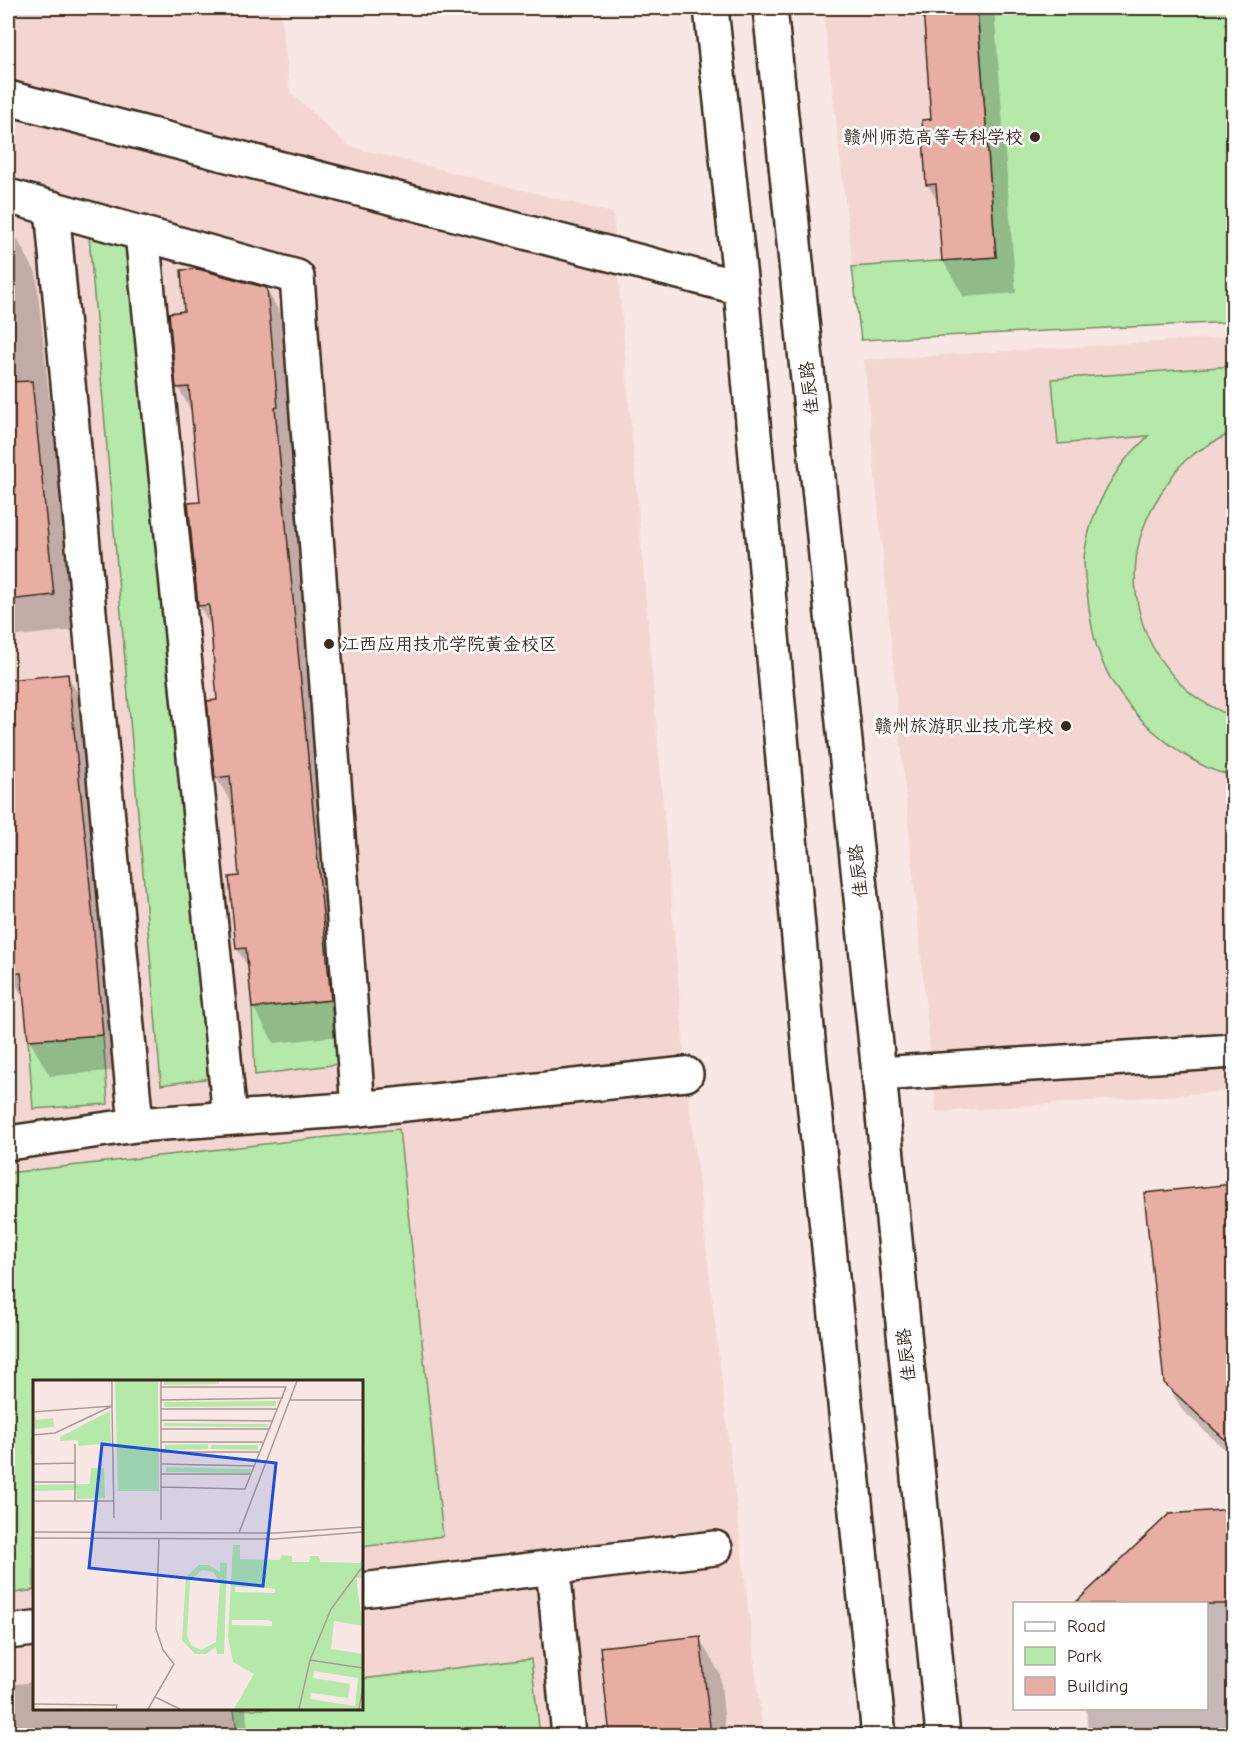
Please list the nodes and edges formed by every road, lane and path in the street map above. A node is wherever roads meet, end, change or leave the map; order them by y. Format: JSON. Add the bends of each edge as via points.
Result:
{"nodes":[{"id":1,"x":711,"y":8,"type":"edge"},
{"id":2,"x":770,"y":8,"type":"edge"},
{"id":3,"x":8,"y":98,"type":"edge"},
{"id":4,"x":8,"y":196,"type":"edge"},
{"id":5,"x":52,"y":207,"type":"junction"},
{"id":6,"x":142,"y":233,"type":"junction"},
{"id":7,"x":741,"y":288,"type":"junction"},
{"id":8,"x":1233,"y":1051,"type":"edge"},
{"id":9,"x":686,"y":1074,"type":"dead end"},
{"id":10,"x":879,"y":1074,"type":"junction"},
{"id":11,"x":358,"y":1108,"type":"junction"},
{"id":12,"x":230,"y":1118,"type":"junction"},
{"id":13,"x":136,"y":1125,"type":"junction"},
{"id":14,"x":8,"y":1135,"type":"edge"},
{"id":15,"x":715,"y":1548,"type":"dead end"},
{"id":16,"x":553,"y":1567,"type":"junction"},
{"id":17,"x":363,"y":1590,"type":"edge"},
{"id":18,"x":33,"y":1629,"type":"edge"},
{"id":19,"x":8,"y":1632,"type":"edge"},
{"id":20,"x":569,"y":1736,"type":"edge"},
{"id":21,"x":879,"y":1736,"type":"edge"},
{"id":22,"x":943,"y":1736,"type":"edge"}],
"edges":[{"from":1,"to":7,"type":"street"},
{"from":2,"to":10,"type":"street","name":"佳辰路"},
{"from":3,"to":7,"type":"street"},
{"from":4,"to":5,"type":"street"},
{"from":5,"to":6,"type":"street"},
{"from":5,"to":13,"type":"street"},
{"from":6,"to":11,"type":"street","via":[[297,277]]},
{"from":6,"to":12,"type":"street"},
{"from":7,"to":21,"type":"street","via":[[810,1062]]},
{"from":8,"to":10,"type":"street"},
{"from":9,"to":11,"type":"street"},
{"from":10,"to":22,"type":"street","name":"佳辰路"},
{"from":11,"to":12,"type":"street"},
{"from":12,"to":13,"type":"street"},
{"from":13,"to":14,"type":"street"},
{"from":15,"to":16,"type":"street"},
{"from":16,"to":17,"type":"street"},
{"from":16,"to":20,"type":"street"},
{"from":18,"to":19,"type":"street"}]}
